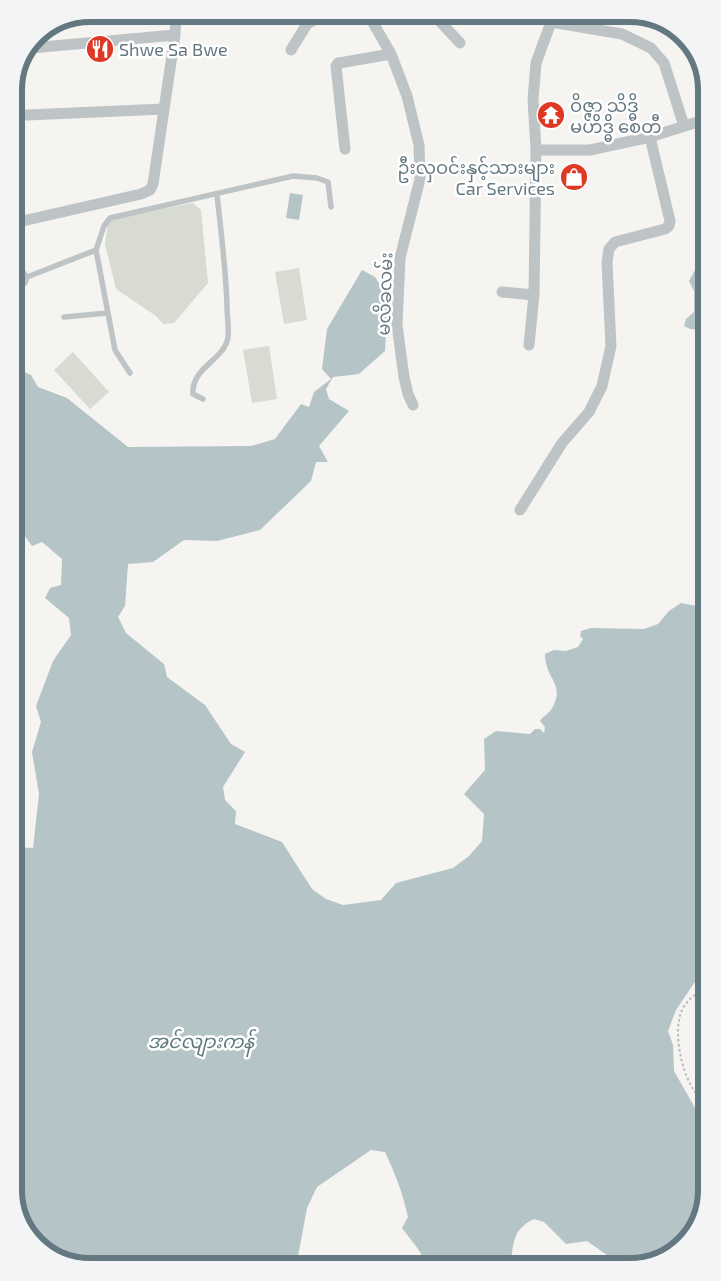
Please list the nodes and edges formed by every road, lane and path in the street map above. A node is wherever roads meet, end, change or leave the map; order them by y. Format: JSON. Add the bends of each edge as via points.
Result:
{"nodes":[{"id":1,"x":176,"y":22,"type":"edge"},
{"id":2,"x":310,"y":22,"type":"edge"},
{"id":3,"x":373,"y":23,"type":"edge"},
{"id":4,"x":441,"y":23,"type":"edge"},
{"id":5,"x":551,"y":23,"type":"edge"},
{"id":6,"x":574,"y":23,"type":"edge"},
{"id":7,"x":175,"y":35,"type":"junction"},
{"id":8,"x":460,"y":43,"type":"dead end"},
{"id":9,"x":38,"y":47,"type":"edge"},
{"id":10,"x":291,"y":50,"type":"dead end"},
{"id":11,"x":391,"y":54,"type":"junction"},
{"id":12,"x":164,"y":109,"type":"junction"},
{"id":13,"x":27,"y":115,"type":"dead end"},
{"id":14,"x":698,"y":122,"type":"edge"},
{"id":15,"x":684,"y":126,"type":"junction"},
{"id":16,"x":650,"y":137,"type":"junction"},
{"id":17,"x":345,"y":149,"type":"dead end"},
{"id":18,"x":536,"y":150,"type":"junction"},
{"id":19,"x":217,"y":195,"type":"junction"},
{"id":20,"x":331,"y":207,"type":"dead end"},
{"id":21,"x":23,"y":221,"type":"edge"},
{"id":22,"x":96,"y":250,"type":"junction"},
{"id":23,"x":23,"y":271,"type":"edge"},
{"id":24,"x":27,"y":276,"type":"junction"},
{"id":25,"x":23,"y":284,"type":"edge"},
{"id":26,"x":502,"y":292,"type":"dead end"},
{"id":27,"x":534,"y":295,"type":"junction"},
{"id":28,"x":108,"y":313,"type":"junction"},
{"id":29,"x":64,"y":317,"type":"dead end"},
{"id":30,"x":529,"y":345,"type":"dead end"},
{"id":31,"x":130,"y":373,"type":"dead end"},
{"id":32,"x":204,"y":399,"type":"dead end"},
{"id":33,"x":413,"y":405,"type":"dead end"},
{"id":34,"x":520,"y":510,"type":"dead end"},
{"id":35,"x":698,"y":993,"type":"edge"},
{"id":36,"x":698,"y":1097,"type":"edge"}],
"edges":[{"from":1,"to":7,"type":"street"},
{"from":2,"to":10,"type":"street"},
{"from":3,"to":11,"type":"street","name":"မလိခလမ်း"},
{"from":4,"to":8,"type":"street"},
{"from":5,"to":18,"type":"street","via":[[536,63],[533,100]]},
{"from":6,"to":15,"type":"street","via":[[622,34],[652,48],[664,63]]},
{"from":7,"to":9,"type":"street"},
{"from":7,"to":12,"type":"street"},
{"from":11,"to":17,"type":"street","via":[[338,63],[336,66]]},
{"from":11,"to":33,"type":"street","name":"မလိခလမ်း","via":[[407,96],[419,145],[420,179],[400,258],[397,325],[404,377]]},
{"from":12,"to":13,"type":"street"},
{"from":12,"to":21,"type":"street","via":[[150,190]]},
{"from":14,"to":15,"type":"street"},
{"from":15,"to":16,"type":"street"},
{"from":16,"to":18,"type":"street","via":[[590,150]]},
{"from":16,"to":34,"type":"street","via":[[669,226],[615,242],[609,249],[611,346],[602,386],[589,412],[562,443]]},
{"from":18,"to":27,"type":"street"},
{"from":19,"to":20,"type":"lane","via":[[294,176],[317,178],[328,182]]},
{"from":19,"to":22,"type":"lane","via":[[110,218]]},
{"from":19,"to":32,"type":"lane","via":[[226,271],[228,339],[192,384],[193,394]]},
{"from":22,"to":24,"type":"lane"},
{"from":22,"to":28,"type":"lane"},
{"from":23,"to":24,"type":"lane"},
{"from":24,"to":25,"type":"lane"},
{"from":26,"to":27,"type":"street"},
{"from":27,"to":30,"type":"street"},
{"from":28,"to":29,"type":"lane"},
{"from":28,"to":31,"type":"lane","via":[[115,350]]},
{"from":35,"to":36,"type":"path","via":[[681,1011],[677,1033],[686,1078]]}]}
